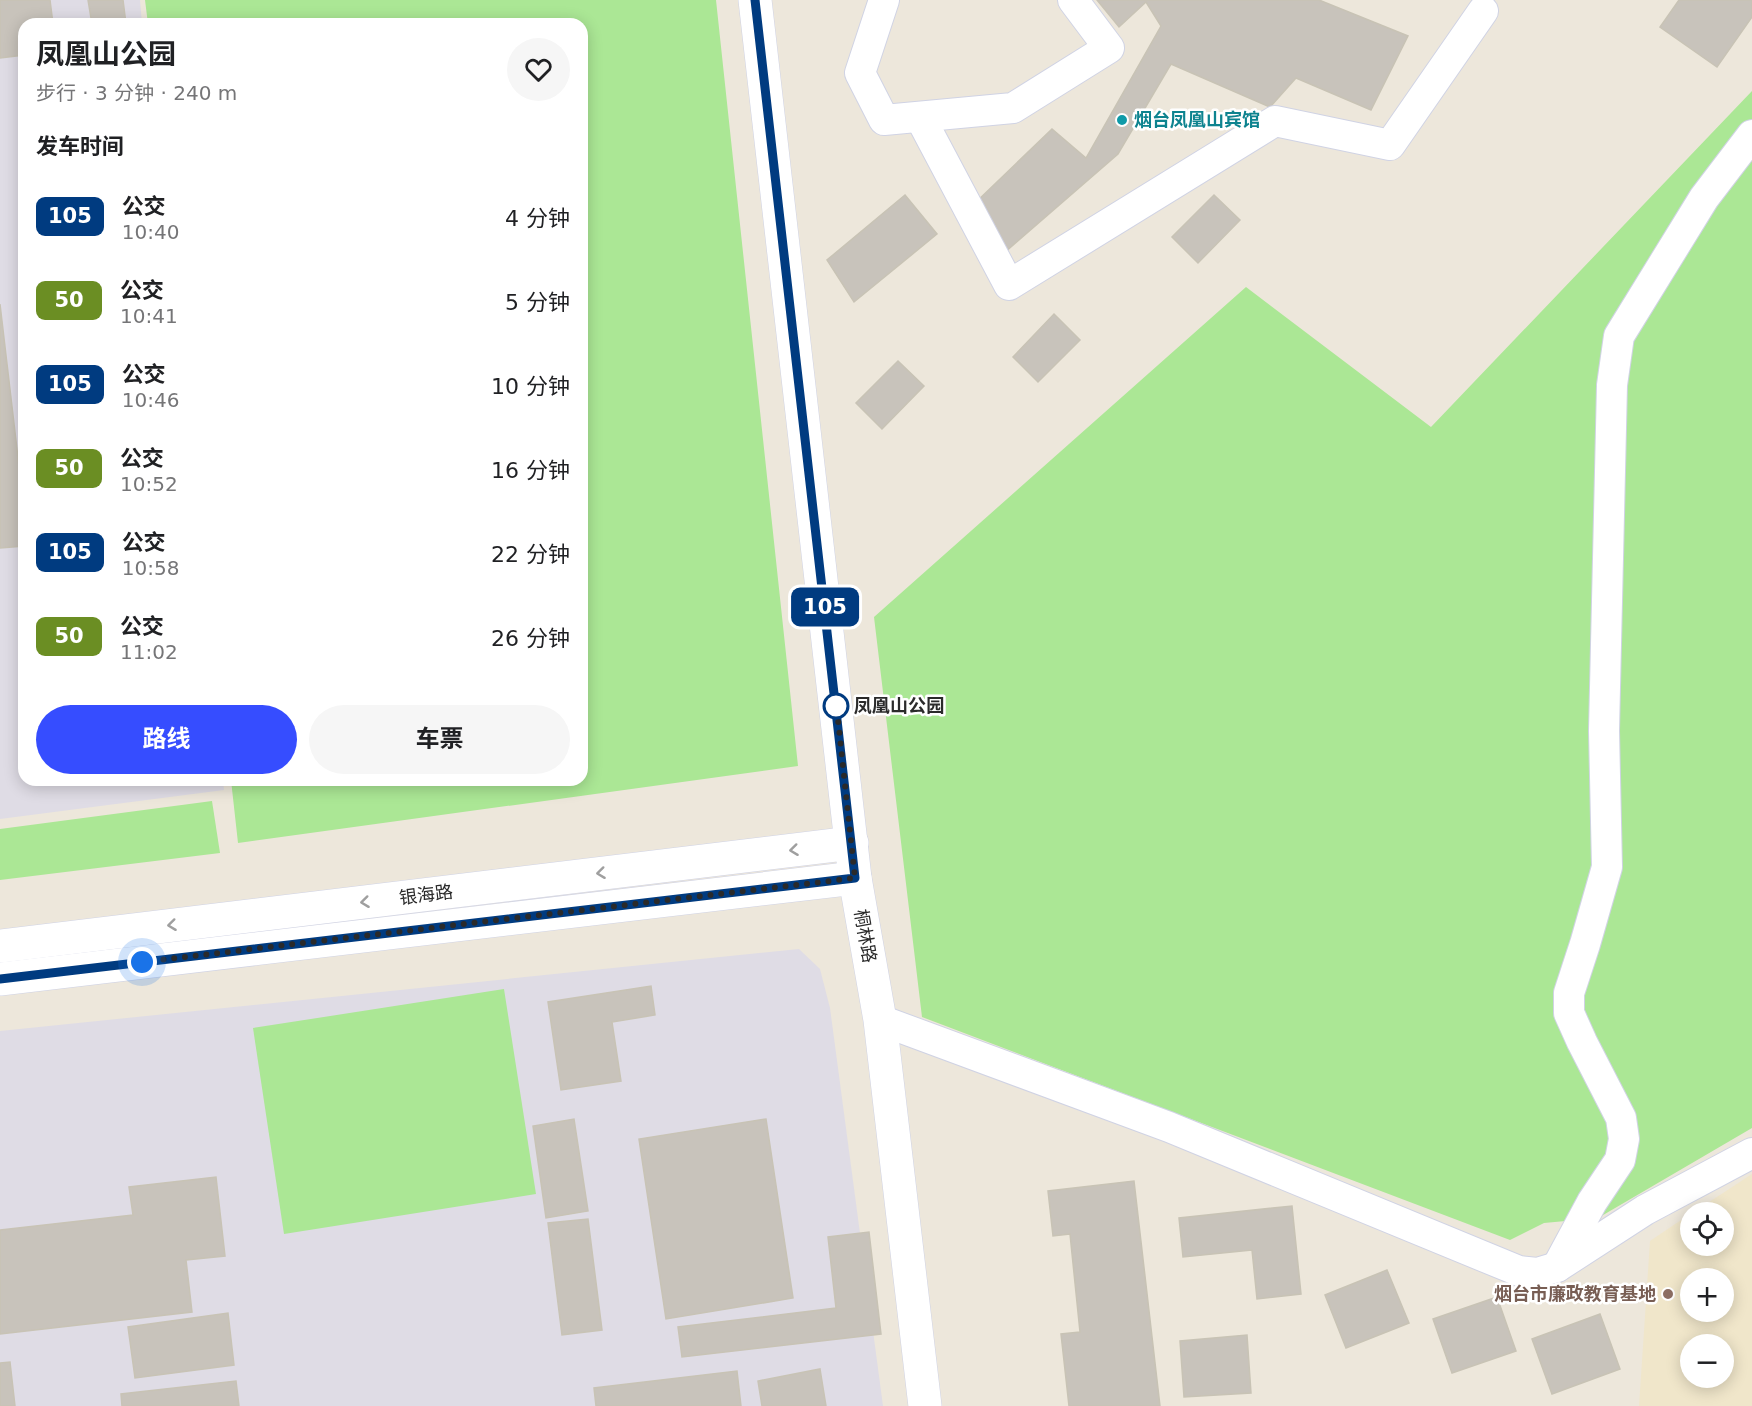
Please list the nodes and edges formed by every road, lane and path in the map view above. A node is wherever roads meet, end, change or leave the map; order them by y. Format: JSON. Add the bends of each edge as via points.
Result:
{"nodes":[{"id":1,"x":755,"y":0,"type":"edge"},
{"id":2,"x":884,"y":0,"type":"edge"},
{"id":3,"x":1073,"y":0,"type":"edge"},
{"id":4,"x":1483,"y":4,"type":"edge"},
{"id":5,"x":920,"y":117,"type":"junction"},
{"id":6,"x":1752,"y":135,"type":"edge"},
{"id":7,"x":852,"y":843,"type":"junction"},
{"id":8,"x":855,"y":878,"type":"junction"},
{"id":9,"x":0,"y":946,"type":"edge"},
{"id":10,"x":0,"y":979,"type":"edge"},
{"id":11,"x":880,"y":1020,"type":"junction"},
{"id":12,"x":1752,"y":1153,"type":"edge"},
{"id":13,"x":1557,"y":1267,"type":"junction"},
{"id":14,"x":925,"y":1406,"type":"edge"}],
"edges":[{"from":1,"to":7,"type":"main road","name":"桐林路"},
{"from":2,"to":5,"type":"street","via":[[860,73],[884,120]]},
{"from":3,"to":5,"type":"street","via":[[1109,48],[1013,108]]},
{"from":4,"to":5,"type":"street","via":[[1390,145],[1275,121],[1009,285]]},
{"from":6,"to":13,"type":"street","via":[[1704,198],[1619,336],[1612,385],[1604,730],[1607,867],[1569,993],[1569,1013],[1621,1118],[1624,1140],[1620,1160]]},
{"from":7,"to":8,"type":"main road","name":"桐林路"},
{"from":7,"to":9,"type":"main road","name":"银海路","one_way":true},
{"from":8,"to":10,"type":"main road","name":"银海路"},
{"from":8,"to":11,"type":"main road","name":"桐林路"},
{"from":11,"to":13,"type":"street","via":[[1169,1127],[1519,1271],[1537,1273]]},
{"from":11,"to":14,"type":"main road","name":"桐林路"},
{"from":12,"to":13,"type":"street","via":[[1645,1210]]}]}
